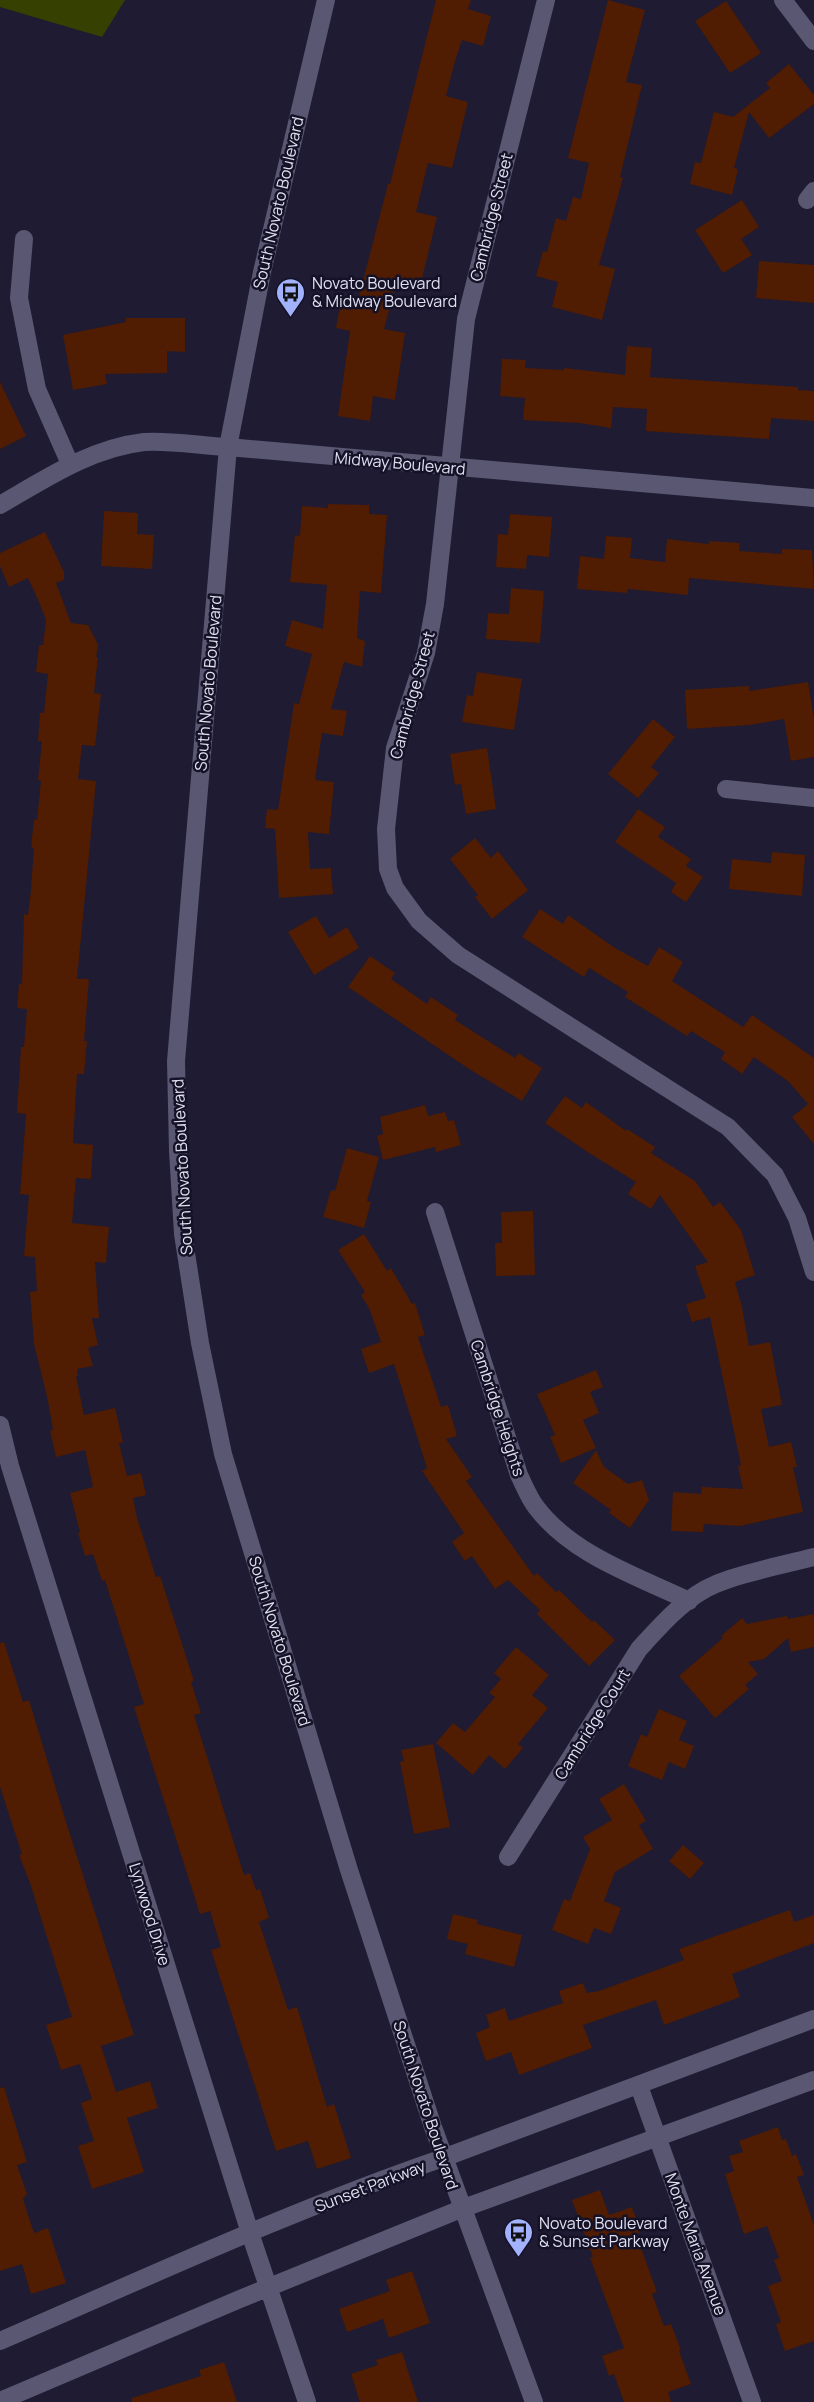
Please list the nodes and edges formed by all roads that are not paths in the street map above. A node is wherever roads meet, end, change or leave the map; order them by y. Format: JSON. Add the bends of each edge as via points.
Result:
{"nodes":[{"id":1,"x":326,"y":0,"type":"edge"},
{"id":2,"x":546,"y":0,"type":"edge"},
{"id":3,"x":783,"y":0,"type":"edge"},
{"id":4,"x":814,"y":40,"type":"edge"},
{"id":5,"x":24,"y":239,"type":"dead end"},
{"id":6,"x":228,"y":447,"type":"junction"},
{"id":7,"x":70,"y":464,"type":"junction"},
{"id":8,"x":449,"y":468,"type":"junction"},
{"id":9,"x":814,"y":498,"type":"edge"},
{"id":10,"x":0,"y":505,"type":"edge"},
{"id":11,"x":726,"y":789,"type":"dead end"},
{"id":12,"x":814,"y":798,"type":"edge"},
{"id":13,"x":435,"y":1212,"type":"dead end"},
{"id":14,"x":814,"y":1272,"type":"edge"},
{"id":15,"x":0,"y":1425,"type":"edge"},
{"id":16,"x":814,"y":1557,"type":"edge"},
{"id":17,"x":689,"y":1601,"type":"junction"},
{"id":18,"x":508,"y":1857,"type":"dead end"},
{"id":19,"x":814,"y":2019,"type":"edge"},
{"id":20,"x":814,"y":2080,"type":"edge"},
{"id":21,"x":639,"y":2086,"type":"junction"},
{"id":22,"x":657,"y":2137,"type":"junction"},
{"id":23,"x":443,"y":2158,"type":"junction"},
{"id":24,"x":461,"y":2209,"type":"junction"},
{"id":25,"x":250,"y":2234,"type":"junction"},
{"id":26,"x":269,"y":2287,"type":"junction"},
{"id":27,"x":0,"y":2341,"type":"edge"},
{"id":28,"x":0,"y":2401,"type":"edge"},
{"id":29,"x":307,"y":2402,"type":"edge"},
{"id":30,"x":534,"y":2402,"type":"edge"},
{"id":31,"x":752,"y":2402,"type":"edge"}],
"edges":[{"from":1,"to":6,"type":"street","name":"South Novato Boulevard","via":[[262,272]]},
{"from":2,"to":8,"type":"street","name":"Cambridge Street","via":[[466,320]]},
{"from":3,"to":4,"type":"street"},
{"from":5,"to":7,"type":"street","via":[[19,298],[37,389]]},
{"from":6,"to":7,"type":"street","name":"Midway Boulevard","via":[[145,442],[107,450]]},
{"from":6,"to":8,"type":"street","name":"Midway Boulevard"},
{"from":6,"to":23,"type":"street","name":"South Novato Boulevard","via":[[176,1061],[183,1234],[223,1454],[349,1870]]},
{"from":7,"to":10,"type":"street","name":"Midway Boulevard"},
{"from":8,"to":9,"type":"street","name":"Midway Boulevard"},
{"from":8,"to":14,"type":"street","name":"Cambridge Street","via":[[428,643],[395,748],[386,829],[388,869],[395,888],[419,921],[458,955],[728,1127],[775,1175],[797,1218]]},
{"from":11,"to":12,"type":"street"},
{"from":13,"to":17,"type":"street","name":"Cambridge Heights","via":[[519,1475],[536,1507],[566,1537],[596,1556]]},
{"from":15,"to":25,"type":"street","name":"Lynwood Drive"},
{"from":16,"to":17,"type":"street","via":[[715,1584]]},
{"from":17,"to":18,"type":"street","name":"Cambridge Court","via":[[639,1649]]},
{"from":19,"to":21,"type":"street","name":"Sunset Parkway"},
{"from":20,"to":22,"type":"street"},
{"from":21,"to":22,"type":"street","name":"Monte Maria Avenue"},
{"from":21,"to":23,"type":"street","name":"Sunset Parkway"},
{"from":22,"to":24,"type":"street"},
{"from":22,"to":31,"type":"street","name":"Monte Maria Avenue"},
{"from":23,"to":24,"type":"street","name":"South Novato Boulevard"},
{"from":23,"to":25,"type":"street","name":"Sunset Parkway"},
{"from":24,"to":26,"type":"street"},
{"from":24,"to":30,"type":"street","name":"South Novato Boulevard"},
{"from":25,"to":26,"type":"street","name":"Lynwood Drive"},
{"from":25,"to":27,"type":"street","name":"Sunset Parkway"},
{"from":26,"to":28,"type":"street"},
{"from":26,"to":29,"type":"street","name":"Lynwood Drive"}]}
